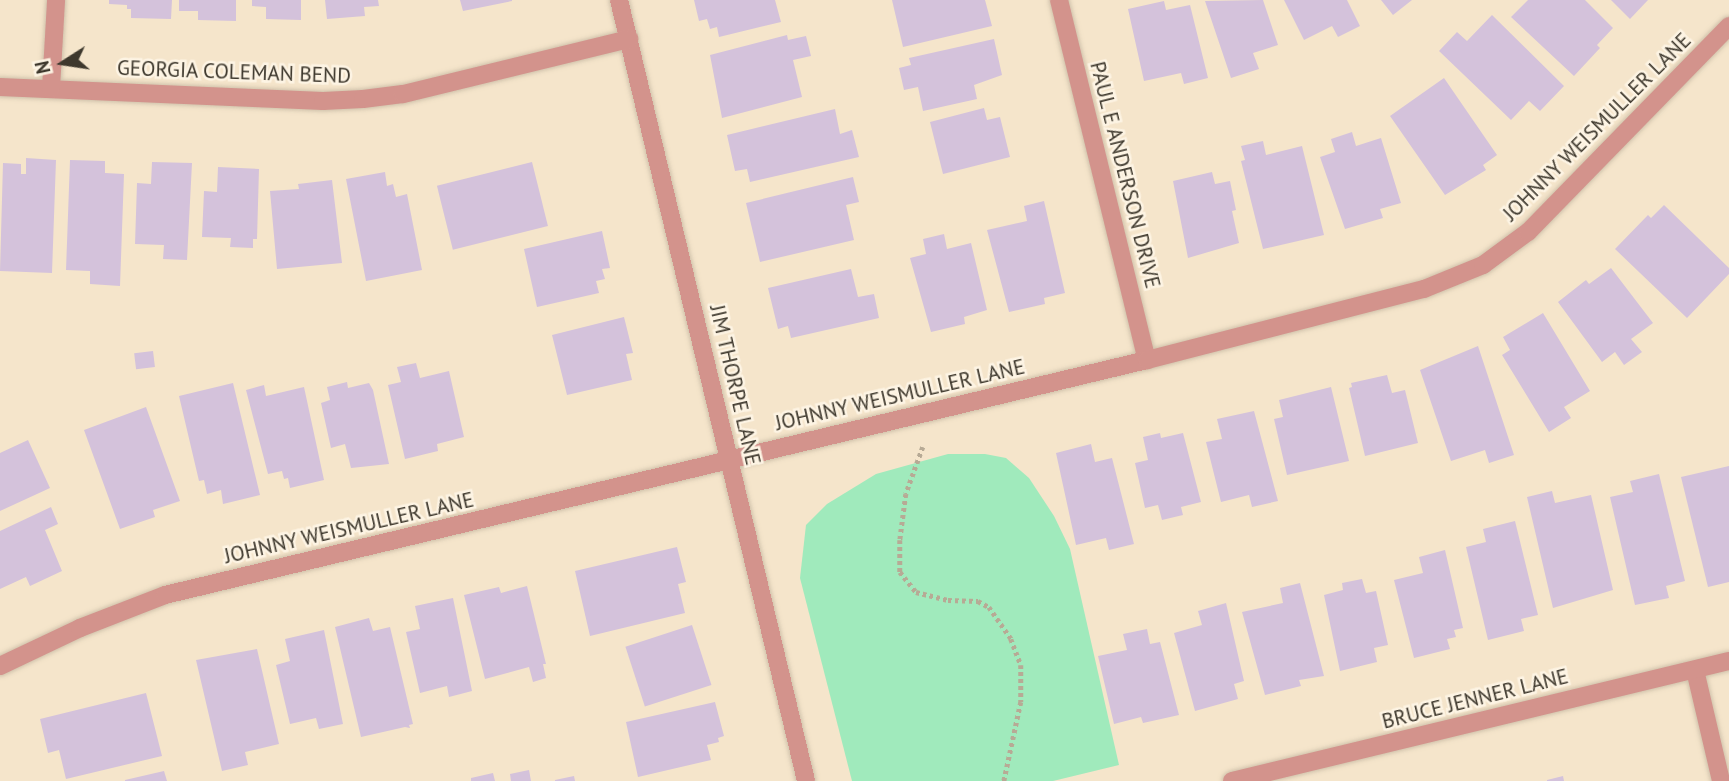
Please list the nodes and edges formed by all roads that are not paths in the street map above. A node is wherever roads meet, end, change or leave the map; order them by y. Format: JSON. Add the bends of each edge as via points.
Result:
{"nodes":[{"id":1,"x":56,"y":0,"type":"edge"},
{"id":2,"x":619,"y":0,"type":"edge"},
{"id":3,"x":1059,"y":0,"type":"edge"},
{"id":4,"x":1729,"y":26,"type":"edge"},
{"id":5,"x":629,"y":39,"type":"junction"},
{"id":6,"x":0,"y":87,"type":"edge"},
{"id":7,"x":51,"y":88,"type":"junction"},
{"id":8,"x":1147,"y":360,"type":"junction"},
{"id":9,"x":729,"y":459,"type":"junction"},
{"id":10,"x":1729,"y":662,"type":"edge"},
{"id":11,"x":0,"y":666,"type":"edge"},
{"id":12,"x":1695,"y":670,"type":"junction"},
{"id":13,"x":806,"y":781,"type":"edge"},
{"id":14,"x":1232,"y":781,"type":"edge"},
{"id":15,"x":1721,"y":781,"type":"edge"}],
"edges":[{"from":1,"to":7,"type":"street"},
{"from":2,"to":5,"type":"street","name":"JIM THORPE LANE"},
{"from":3,"to":8,"type":"street","name":"PAUL E ANDERSON DRIVE"},
{"from":4,"to":8,"type":"street","name":"JOHNNY WEISMULLER LANE","via":[[1528,232],[1483,265],[1424,289]]},
{"from":5,"to":7,"type":"street","name":"GEORGIA COLEMAN BEND","via":[[403,94],[363,99]]},
{"from":5,"to":9,"type":"street","name":"JIM THORPE LANE"},
{"from":6,"to":7,"type":"street","name":"GEORGIA COLEMAN BEND"},
{"from":8,"to":9,"type":"street","name":"JOHNNY WEISMULLER LANE"},
{"from":9,"to":11,"type":"street","name":"JOHNNY WEISMULLER LANE","via":[[165,595]]},
{"from":9,"to":13,"type":"street","name":"JIM THORPE LANE"},
{"from":10,"to":12,"type":"street","name":"BRUCE JENNER LANE"},
{"from":12,"to":14,"type":"street","name":"BRUCE JENNER LANE"},
{"from":12,"to":15,"type":"street"}]}
